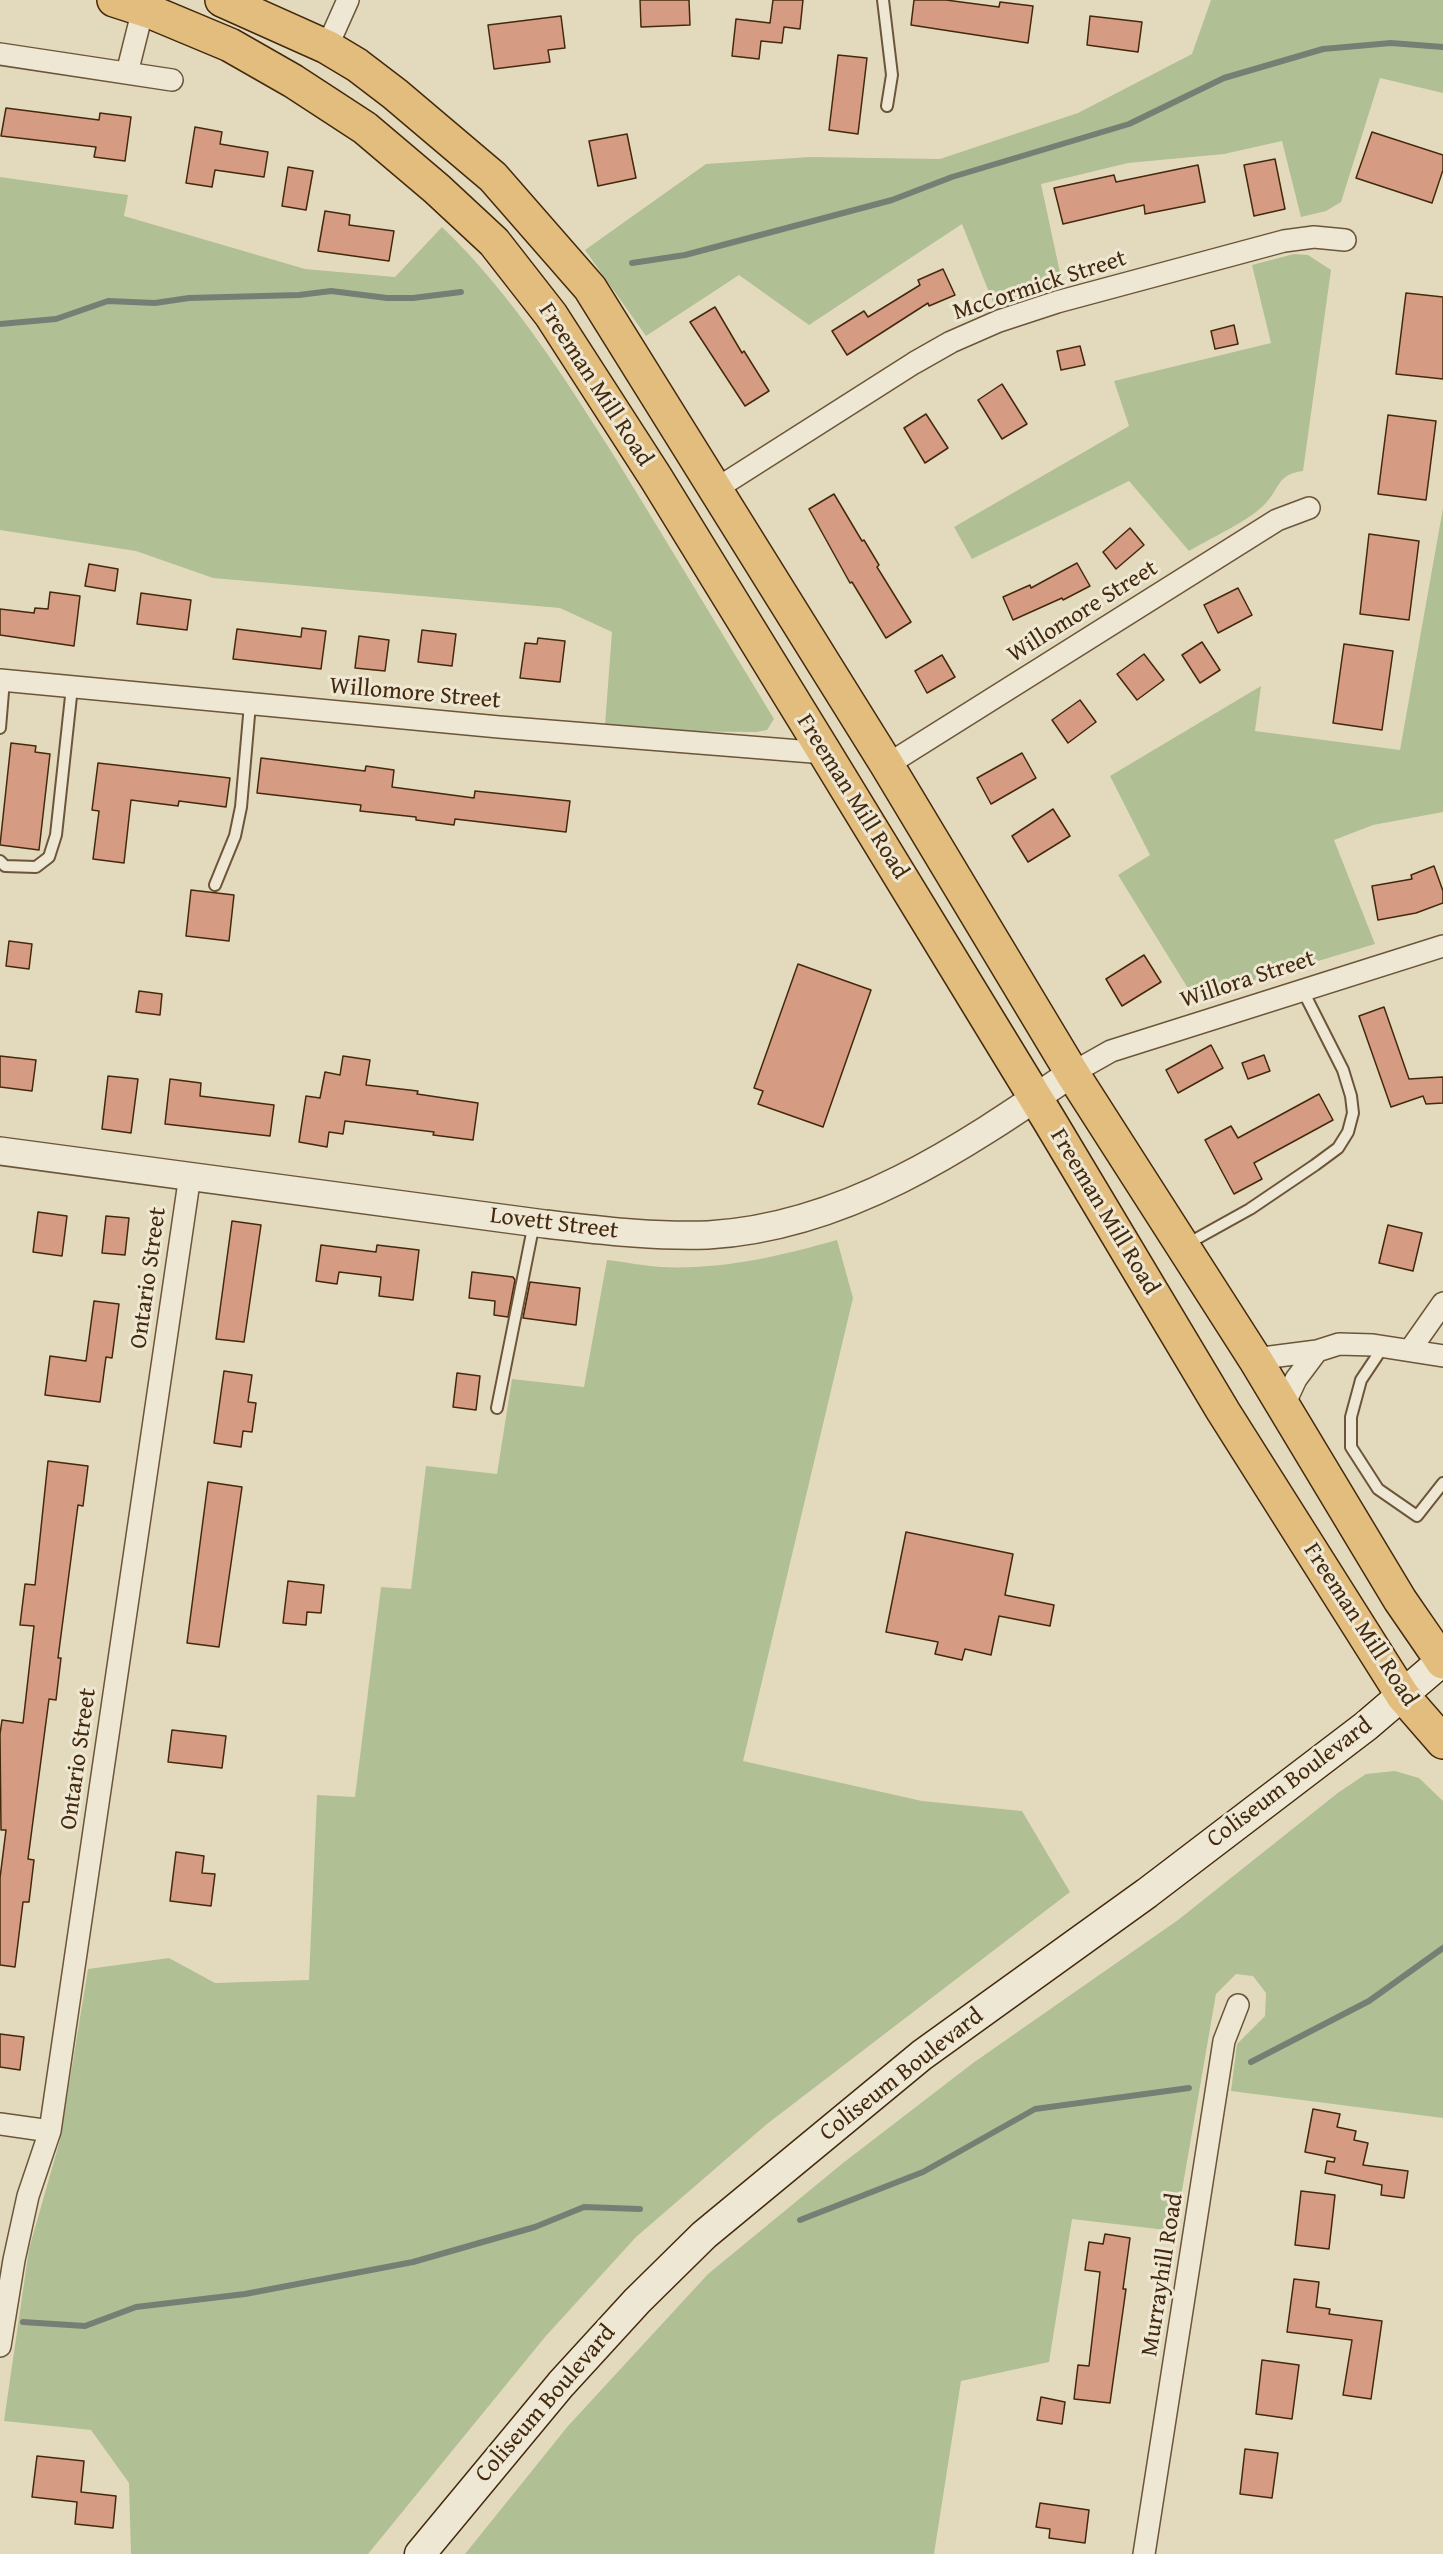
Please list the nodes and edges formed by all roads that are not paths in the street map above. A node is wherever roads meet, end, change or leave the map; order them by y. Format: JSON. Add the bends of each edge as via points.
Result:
{"nodes":[{"id":1,"x":222,"y":0,"type":"edge"},
{"id":2,"x":348,"y":0,"type":"edge"},
{"id":3,"x":883,"y":0,"type":"edge"},
{"id":4,"x":128,"y":4,"type":"edge"},
{"id":5,"x":327,"y":47,"type":"junction"},
{"id":6,"x":0,"y":54,"type":"edge"},
{"id":7,"x":127,"y":73,"type":"junction"},
{"id":8,"x":172,"y":80,"type":"dead end"},
{"id":9,"x":887,"y":106,"type":"dead end"},
{"id":10,"x":1345,"y":240,"type":"dead end"},
{"id":11,"x":716,"y":489,"type":"junction"},
{"id":12,"x":1310,"y":508,"type":"dead end"},
{"id":13,"x":2,"y":680,"type":"edge"},
{"id":14,"x":72,"y":687,"type":"junction"},
{"id":15,"x":250,"y":704,"type":"junction"},
{"id":16,"x":0,"y":728,"type":"edge"},
{"id":17,"x":825,"y":753,"type":"junction"},
{"id":18,"x":887,"y":765,"type":"junction"},
{"id":19,"x":0,"y":861,"type":"edge"},
{"id":20,"x":215,"y":885,"type":"dead end"},
{"id":21,"x":1443,"y":946,"type":"edge"},
{"id":22,"x":1302,"y":989,"type":"junction"},
{"id":23,"x":1072,"y":1073,"type":"junction"},
{"id":24,"x":1036,"y":1098,"type":"junction"},
{"id":25,"x":0,"y":1151,"type":"edge"},
{"id":26,"x":190,"y":1175,"type":"junction"},
{"id":27,"x":534,"y":1223,"type":"junction"},
{"id":28,"x":1181,"y":1247,"type":"junction"},
{"id":29,"x":1443,"y":1303,"type":"edge"},
{"id":30,"x":1383,"y":1347,"type":"junction"},
{"id":31,"x":1410,"y":1350,"type":"junction"},
{"id":32,"x":1317,"y":1351,"type":"junction"},
{"id":33,"x":1443,"y":1356,"type":"edge"},
{"id":34,"x":1255,"y":1359,"type":"junction"},
{"id":35,"x":1283,"y":1407,"type":"junction"},
{"id":36,"x":497,"y":1408,"type":"dead end"},
{"id":37,"x":1443,"y":1484,"type":"edge"},
{"id":38,"x":1443,"y":1661,"type":"edge"},
{"id":39,"x":1403,"y":1696,"type":"junction"},
{"id":40,"x":1443,"y":1743,"type":"edge"},
{"id":41,"x":1239,"y":2005,"type":"dead end"},
{"id":42,"x":0,"y":2124,"type":"edge"},
{"id":43,"x":50,"y":2131,"type":"junction"},
{"id":44,"x":0,"y":2346,"type":"edge"},
{"id":45,"x":420,"y":2554,"type":"edge"},
{"id":46,"x":1144,"y":2554,"type":"edge"}],
"edges":[{"from":1,"to":5,"type":"main road","name":"Freeman Mill Road"},
{"from":2,"to":5,"type":"street"},
{"from":3,"to":9,"type":"lane","via":[[892,75]]},
{"from":4,"to":7,"type":"street"},
{"from":4,"to":17,"type":"main road","name":"Freeman Mill Road","via":[[230,45],[293,81],[365,128],[494,242],[551,315]]},
{"from":5,"to":11,"type":"main road","name":"Freeman Mill Road","via":[[404,101],[493,177],[530,218],[591,288]]},
{"from":6,"to":7,"type":"street"},
{"from":7,"to":8,"type":"street"},
{"from":10,"to":11,"type":"street","name":"McCormick Street","via":[[1314,237],[1284,241],[999,321],[914,363]]},
{"from":11,"to":18,"type":"main road","name":"Freeman Mill Road"},
{"from":12,"to":18,"type":"street","name":"Willomore Street","via":[[1277,520]]},
{"from":13,"to":14,"type":"street","name":"Willomore Street"},
{"from":13,"to":16,"type":"lane"},
{"from":14,"to":15,"type":"street","name":"Willomore Street"},
{"from":14,"to":19,"type":"lane","via":[[56,836],[49,857],[36,867],[5,866]]},
{"from":15,"to":17,"type":"street","name":"Willomore Street"},
{"from":15,"to":20,"type":"lane","via":[[241,807],[235,836]]},
{"from":17,"to":24,"type":"main road","name":"Freeman Mill Road"},
{"from":18,"to":23,"type":"main road","name":"Freeman Mill Road"},
{"from":21,"to":22,"type":"street","name":"Willora Street"},
{"from":22,"to":23,"type":"street","name":"Willora Street","via":[[1111,1051]]},
{"from":22,"to":28,"type":"lane","via":[[1352,1096],[1348,1132],[1338,1148],[1315,1165],[1250,1209]]},
{"from":23,"to":24,"type":"street","name":"Lovett Street"},
{"from":23,"to":28,"type":"main road","name":"Freeman Mill Road"},
{"from":24,"to":27,"type":"street","name":"Lovett Street","via":[[911,1174],[832,1210],[794,1221],[679,1236]]},
{"from":24,"to":39,"type":"main road","name":"Freeman Mill Road","via":[[1223,1411]]},
{"from":25,"to":26,"type":"street","name":"Lovett Street"},
{"from":26,"to":27,"type":"street","name":"Lovett Street"},
{"from":26,"to":43,"type":"street","name":"Ontario Street"},
{"from":27,"to":36,"type":"lane"},
{"from":28,"to":34,"type":"main road","name":"Freeman Mill Road"},
{"from":29,"to":31,"type":"street"},
{"from":30,"to":31,"type":"street"},
{"from":30,"to":32,"type":"street","via":[[1339,1344]]},
{"from":30,"to":37,"type":"lane","via":[[1362,1380],[1351,1417],[1351,1448],[1378,1489],[1417,1516]]},
{"from":31,"to":33,"type":"street"},
{"from":32,"to":34,"type":"street"},
{"from":32,"to":35,"type":"street","via":[[1292,1386]]},
{"from":34,"to":35,"type":"main road","name":"Freeman Mill Road"},
{"from":35,"to":38,"type":"main road","name":"Freeman Mill Road","via":[[1400,1600]]},
{"from":38,"to":39,"type":"main road","name":"Coliseum Boulevard"},
{"from":39,"to":40,"type":"main road","name":"Freeman Mill Road"},
{"from":39,"to":45,"type":"main road","name":"Coliseum Boulevard","via":[[1147,1893],[922,2055],[704,2235],[561,2384]]},
{"from":41,"to":46,"type":"street","name":"Murrayhill Road","via":[[1224,2041]]},
{"from":42,"to":43,"type":"street"},
{"from":43,"to":44,"type":"street","name":"Ontario Street","via":[[28,2196]]}]}
